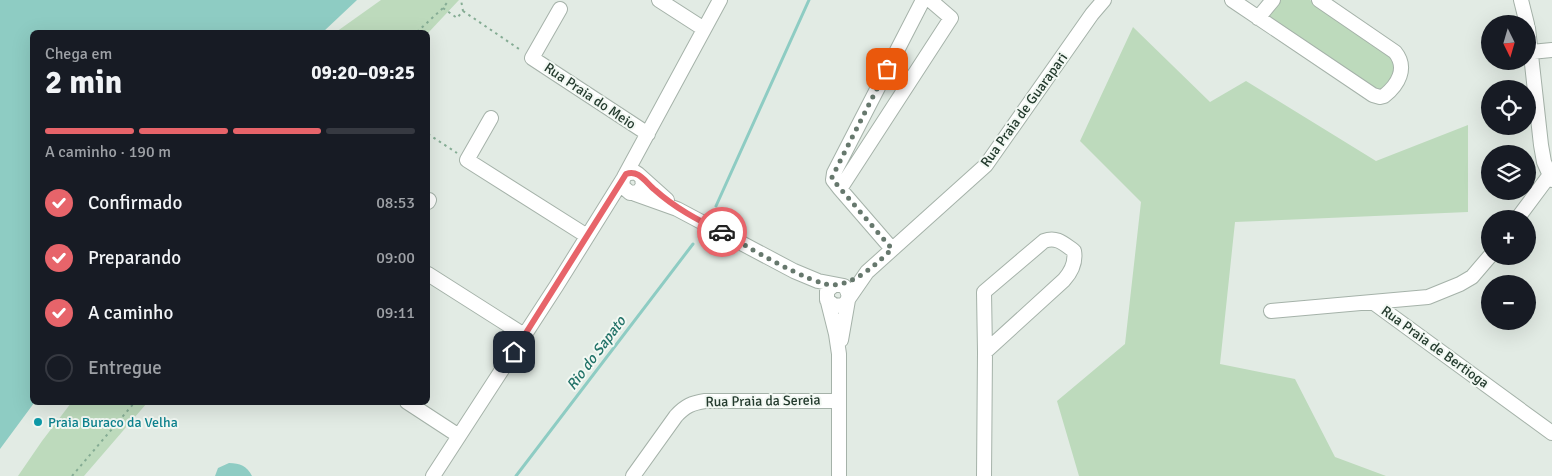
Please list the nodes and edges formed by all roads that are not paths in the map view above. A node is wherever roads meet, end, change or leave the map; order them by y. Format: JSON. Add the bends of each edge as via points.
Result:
{"nodes":[{"id":1,"x":659,"y":0,"type":"edge"},
{"id":2,"x":720,"y":0,"type":"edge"},
{"id":3,"x":923,"y":0,"type":"edge"},
{"id":4,"x":930,"y":0,"type":"edge"},
{"id":5,"x":1104,"y":0,"type":"edge"},
{"id":6,"x":1232,"y":0,"type":"edge"},
{"id":7,"x":1273,"y":0,"type":"edge"},
{"id":8,"x":1319,"y":0,"type":"edge"},
{"id":9,"x":1521,"y":0,"type":"edge"},
{"id":10,"x":560,"y":9,"type":"dead end"},
{"id":11,"x":1525,"y":15,"type":"edge"},
{"id":12,"x":1258,"y":18,"type":"junction"},
{"id":13,"x":704,"y":29,"type":"junction"},
{"id":14,"x":1552,"y":50,"type":"edge"},
{"id":15,"x":1536,"y":51,"type":"edge"},
{"id":16,"x":1532,"y":70,"type":"edge"},
{"id":17,"x":491,"y":118,"type":"dead end"},
{"id":18,"x":647,"y":137,"type":"junction"},
{"id":19,"x":623,"y":178,"type":"junction"},
{"id":20,"x":642,"y":178,"type":"junction"},
{"id":21,"x":1551,"y":178,"type":"edge"},
{"id":22,"x":840,"y":189,"type":"junction"},
{"id":23,"x":634,"y":194,"type":"junction"},
{"id":24,"x":677,"y":209,"type":"junction"},
{"id":25,"x":1524,"y":210,"type":"edge"},
{"id":26,"x":598,"y":219,"type":"junction"},
{"id":27,"x":588,"y":236,"type":"junction"},
{"id":28,"x":892,"y":249,"type":"junction"},
{"id":29,"x":1482,"y":265,"type":"edge"},
{"id":30,"x":794,"y":271,"type":"junction"},
{"id":31,"x":867,"y":272,"type":"junction"},
{"id":32,"x":430,"y":275,"type":"edge"},
{"id":33,"x":835,"y":284,"type":"junction"},
{"id":34,"x":848,"y":299,"type":"junction"},
{"id":35,"x":828,"y":301,"type":"junction"},
{"id":36,"x":1374,"y":303,"type":"junction"},
{"id":37,"x":1271,"y":311,"type":"dead end"},
{"id":38,"x":524,"y":335,"type":"junction"},
{"id":39,"x":985,"y":352,"type":"junction"},
{"id":40,"x":839,"y":354,"type":"junction"},
{"id":41,"x":839,"y":401,"type":"junction"},
{"id":42,"x":412,"y":405,"type":"edge"},
{"id":43,"x":1552,"y":433,"type":"edge"},
{"id":44,"x":459,"y":436,"type":"junction"},
{"id":45,"x":434,"y":476,"type":"edge"},
{"id":46,"x":633,"y":476,"type":"edge"},
{"id":47,"x":839,"y":476,"type":"edge"},
{"id":48,"x":984,"y":476,"type":"edge"}],
"edges":[{"from":1,"to":13,"type":"street"},
{"from":2,"to":13,"type":"street"},
{"from":3,"to":22,"type":"street","via":[[834,173],[833,180]]},
{"from":4,"to":22,"type":"street","via":[[951,18]]},
{"from":5,"to":28,"type":"street","name":"Rua Praia de Guarapari","via":[[986,165]]},
{"from":6,"to":12,"type":"street"},
{"from":7,"to":12,"type":"street"},
{"from":8,"to":12,"type":"street","via":[[1399,57],[1400,78],[1384,96],[1373,95]]},
{"from":9,"to":11,"type":"street"},
{"from":10,"to":18,"type":"street","name":"Rua Praia do Meio","via":[[532,58]]},
{"from":13,"to":18,"type":"street"},
{"from":14,"to":15,"type":"street"},
{"from":16,"to":21,"type":"street","via":[[1541,145]]},
{"from":17,"to":27,"type":"street","via":[[467,160]]},
{"from":18,"to":19,"type":"street"},
{"from":18,"to":20,"type":"street"},
{"from":19,"to":20,"type":"street","via":[[635,172]]},
{"from":19,"to":23,"type":"street","via":[[624,189]]},
{"from":19,"to":26,"type":"street"},
{"from":20,"to":23,"type":"street","via":[[641,190]]},
{"from":20,"to":24,"type":"street"},
{"from":21,"to":25,"type":"street"},
{"from":22,"to":28,"type":"street"},
{"from":23,"to":24,"type":"street"},
{"from":23,"to":26,"type":"street"},
{"from":24,"to":30,"type":"street"},
{"from":26,"to":27,"type":"street"},
{"from":27,"to":38,"type":"street"},
{"from":28,"to":31,"type":"street","name":"Rua Praia de Guarapari"},
{"from":29,"to":36,"type":"street","name":"Rua Praia de Bertioga","via":[[1472,277],[1444,292]]},
{"from":30,"to":33,"type":"street"},
{"from":30,"to":35,"type":"street","via":[[816,286]]},
{"from":31,"to":33,"type":"street","name":"Rua Praia de Guarapari"},
{"from":31,"to":34,"type":"street","name":"Rua Praia de Guarapari"},
{"from":32,"to":38,"type":"street"},
{"from":33,"to":34,"type":"street","via":[[844,286]]},
{"from":33,"to":35,"type":"street","via":[[827,291]]},
{"from":34,"to":35,"type":"street","via":[[839,306]]},
{"from":34,"to":40,"type":"street","name":"Rua Praia de Guarapari"},
{"from":35,"to":40,"type":"street","name":"Rua Praia de Guarapari"},
{"from":36,"to":37,"type":"street"},
{"from":36,"to":43,"type":"street","name":"Rua Praia de Bertioga"},
{"from":38,"to":44,"type":"street"},
{"from":39,"to":39,"type":"street","via":[[1064,280],[1072,268],[1074,251],[1058,240],[1044,242],[984,292]]},
{"from":39,"to":48,"type":"street"},
{"from":40,"to":41,"type":"street","name":"Rua Praia de Guarapari"},
{"from":41,"to":46,"type":"street","name":"Rua Praia da Sereia","via":[[694,403],[676,416]]},
{"from":41,"to":47,"type":"street","name":"Rua Praia de Guarapari"},
{"from":42,"to":44,"type":"street"},
{"from":44,"to":45,"type":"street"}]}
